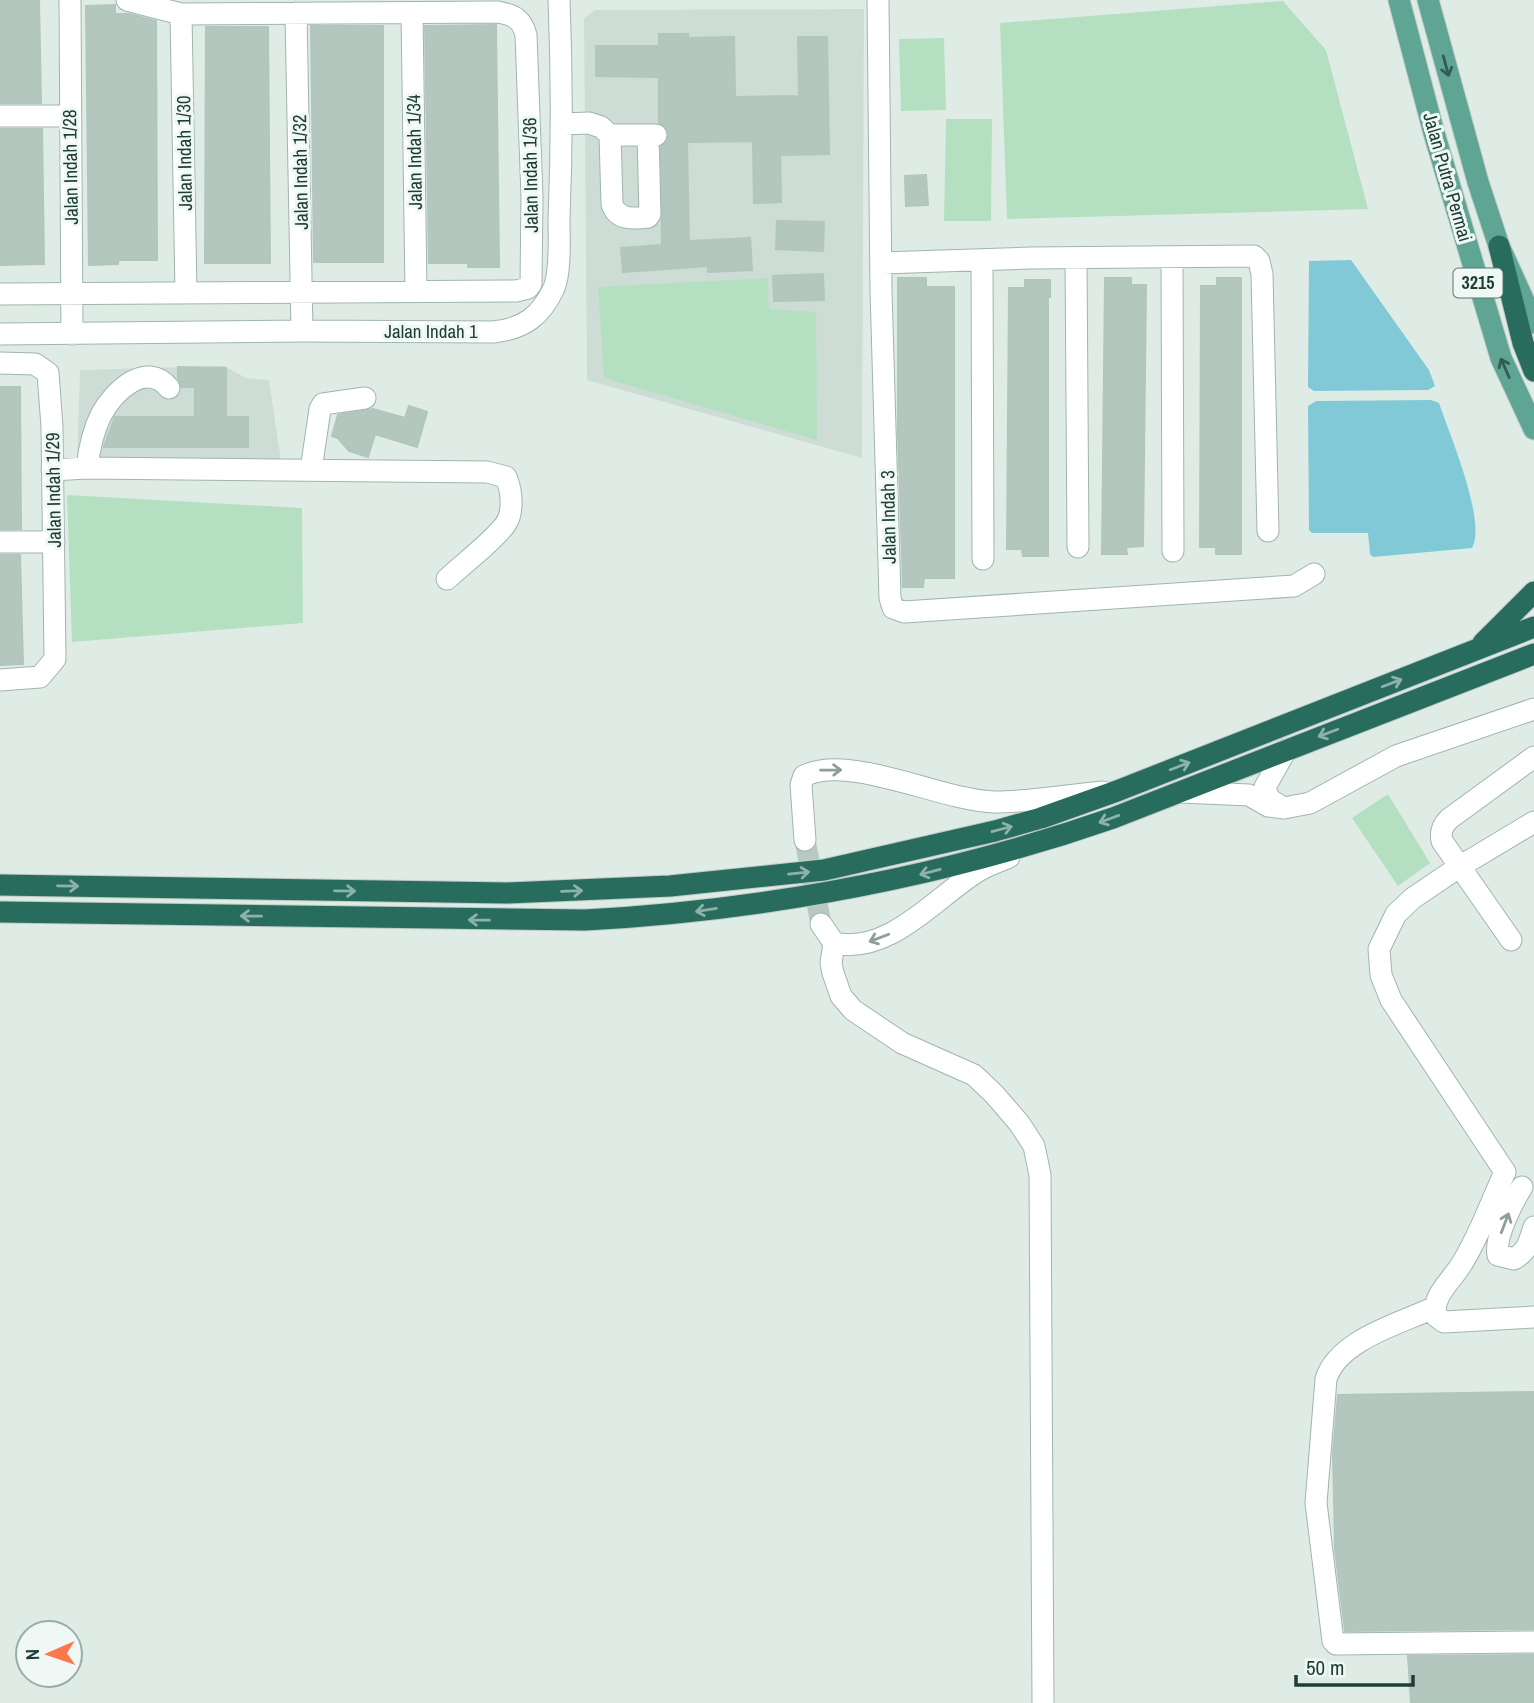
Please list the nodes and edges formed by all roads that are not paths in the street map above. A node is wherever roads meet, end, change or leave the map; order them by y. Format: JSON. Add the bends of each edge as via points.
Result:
{"nodes":[{"id":1,"x":70,"y":0,"type":"edge"},
{"id":2,"x":127,"y":0,"type":"edge"},
{"id":3,"x":559,"y":0,"type":"edge"},
{"id":4,"x":878,"y":0,"type":"edge"},
{"id":5,"x":1428,"y":0,"type":"edge"},
{"id":6,"x":1399,"y":3,"type":"edge"},
{"id":7,"x":296,"y":13,"type":"junction"},
{"id":8,"x":412,"y":13,"type":"junction"},
{"id":9,"x":181,"y":14,"type":"junction"},
{"id":10,"x":0,"y":116,"type":"edge"},
{"id":11,"x":69,"y":116,"type":"junction"},
{"id":12,"x":563,"y":124,"type":"junction"},
{"id":13,"x":610,"y":135,"type":"junction"},
{"id":14,"x":1478,"y":182,"type":"junction"},
{"id":15,"x":1499,"y":246,"type":"junction"},
{"id":16,"x":1076,"y":258,"type":"junction"},
{"id":17,"x":1172,"y":258,"type":"junction"},
{"id":18,"x":982,"y":260,"type":"junction"},
{"id":19,"x":881,"y":263,"type":"junction"},
{"id":20,"x":416,"y":291,"type":"junction"},
{"id":21,"x":186,"y":293,"type":"junction"},
{"id":22,"x":302,"y":293,"type":"junction"},
{"id":23,"x":0,"y":294,"type":"edge"},
{"id":24,"x":71,"y":294,"type":"junction"},
{"id":25,"x":1534,"y":301,"type":"edge"},
{"id":26,"x":1534,"y":323,"type":"edge"},
{"id":27,"x":302,"y":331,"type":"junction"},
{"id":28,"x":0,"y":334,"type":"edge"},
{"id":29,"x":72,"y":334,"type":"junction"},
{"id":30,"x":0,"y":363,"type":"edge"},
{"id":31,"x":1534,"y":371,"type":"edge"},
{"id":32,"x":169,"y":388,"type":"dead end"},
{"id":33,"x":365,"y":398,"type":"dead end"},
{"id":34,"x":1534,"y":429,"type":"edge"},
{"id":35,"x":88,"y":468,"type":"junction"},
{"id":36,"x":52,"y":470,"type":"junction"},
{"id":37,"x":311,"y":470,"type":"junction"},
{"id":38,"x":1268,"y":531,"type":"dead end"},
{"id":39,"x":0,"y":542,"type":"edge"},
{"id":40,"x":54,"y":542,"type":"junction"},
{"id":41,"x":1078,"y":547,"type":"dead end"},
{"id":42,"x":1173,"y":551,"type":"dead end"},
{"id":43,"x":983,"y":559,"type":"dead end"},
{"id":44,"x":1314,"y":574,"type":"dead end"},
{"id":45,"x":447,"y":579,"type":"dead end"},
{"id":46,"x":1534,"y":592,"type":"edge"},
{"id":47,"x":1534,"y":627,"type":"edge"},
{"id":48,"x":1476,"y":649,"type":"junction"},
{"id":49,"x":1532,"y":655,"type":"edge"},
{"id":50,"x":0,"y":680,"type":"edge"},
{"id":51,"x":1534,"y":709,"type":"edge"},
{"id":52,"x":1286,"y":750,"type":"junction"},
{"id":53,"x":1534,"y":757,"type":"edge"},
{"id":54,"x":1116,"y":791,"type":"junction"},
{"id":55,"x":1181,"y":792,"type":"junction"},
{"id":56,"x":1284,"y":808,"type":"junction"},
{"id":57,"x":1534,"y":822,"type":"edge"},
{"id":58,"x":805,"y":840,"type":"tunnel mouth"},
{"id":59,"x":1043,"y":842,"type":"junction"},
{"id":60,"x":1459,"y":867,"type":"junction"},
{"id":61,"x":0,"y":885,"type":"edge"},
{"id":62,"x":0,"y":912,"type":"edge"},
{"id":63,"x":821,"y":924,"type":"tunnel mouth"},
{"id":64,"x":1511,"y":940,"type":"dead end"},
{"id":65,"x":834,"y":943,"type":"junction"},
{"id":66,"x":1505,"y":1172,"type":"junction"},
{"id":67,"x":1528,"y":1192,"type":"edge"},
{"id":68,"x":1534,"y":1227,"type":"edge"},
{"id":69,"x":1433,"y":1308,"type":"junction"},
{"id":70,"x":1534,"y":1317,"type":"edge"},
{"id":71,"x":1534,"y":1642,"type":"edge"},
{"id":72,"x":1043,"y":1703,"type":"edge"}],
"edges":[{"from":1,"to":11,"type":"street","name":"Jalan Indah 1/28"},
{"from":2,"to":9,"type":"street"},
{"from":3,"to":12,"type":"street","name":"Jalan Indah 1"},
{"from":4,"to":19,"type":"street","name":"Jalan Indah 3"},
{"from":5,"to":14,"type":"main road","name":"Jalan Putra Permai","number":"3215","one_way":true},
{"from":34,"to":6,"type":"main road","name":"Jalan Putra Permai","number":"3215","one_way":true,"via":[[1501,358]]},
{"from":7,"to":8,"type":"street"},
{"from":7,"to":9,"type":"street"},
{"from":7,"to":22,"type":"street","name":"Jalan Indah 1/32"},
{"from":8,"to":20,"type":"street","name":"Jalan Indah 1/34"},
{"from":8,"to":20,"type":"street","name":"Jalan Indah 1/36","via":[[508,14],[523,25],[532,280],[523,290]]},
{"from":9,"to":21,"type":"street","name":"Jalan Indah 1/30"},
{"from":10,"to":11,"type":"street"},
{"from":11,"to":24,"type":"street","name":"Jalan Indah 1/28"},
{"from":12,"to":13,"type":"street","via":[[589,123]]},
{"from":12,"to":27,"type":"street","name":"Jalan Indah 1","via":[[555,285],[530,321],[513,330],[493,332]]},
{"from":13,"to":13,"type":"street","via":[[614,212],[620,217],[648,217],[652,135]]},
{"from":14,"to":15,"type":"main road","name":"Jalan Putra Permai","number":"3215"},
{"from":14,"to":25,"type":"street"},
{"from":15,"to":26,"type":"main road","name":"Jalan Putra Permai","number":"3215"},
{"from":15,"to":31,"type":"highway"},
{"from":16,"to":17,"type":"street"},
{"from":16,"to":18,"type":"street"},
{"from":16,"to":41,"type":"street"},
{"from":17,"to":38,"type":"street","via":[[1246,255],[1254,256],[1262,267]]},
{"from":17,"to":42,"type":"street"},
{"from":18,"to":19,"type":"street"},
{"from":18,"to":43,"type":"street"},
{"from":19,"to":44,"type":"street","name":"Jalan Indah 3","via":[[893,608],[904,612],[1294,586]]},
{"from":20,"to":22,"type":"street","name":"Jalan Indah 1/36"},
{"from":21,"to":22,"type":"street","name":"Jalan Indah 1/36"},
{"from":21,"to":24,"type":"street","name":"Jalan Indah 1/36"},
{"from":22,"to":27,"type":"street","name":"Jalan Indah 1/32"},
{"from":23,"to":24,"type":"street","name":"Jalan Indah 1/36"},
{"from":24,"to":29,"type":"street","name":"Jalan Indah 1/28"},
{"from":27,"to":29,"type":"street","name":"Jalan Indah 1"},
{"from":28,"to":29,"type":"street","name":"Jalan Indah 1"},
{"from":30,"to":36,"type":"street","name":"Jalan Indah 1/29","via":[[35,364],[48,373]]},
{"from":32,"to":35,"type":"street","via":[[155,377],[129,382],[102,412]]},
{"from":33,"to":37,"type":"street","via":[[323,404]]},
{"from":35,"to":36,"type":"street"},
{"from":35,"to":37,"type":"street"},
{"from":36,"to":40,"type":"street","name":"Jalan Indah 1/29"},
{"from":37,"to":45,"type":"street","via":[[487,472],[506,477],[512,502],[507,524]]},
{"from":39,"to":40,"type":"street"},
{"from":40,"to":50,"type":"street","name":"Jalan Indah 1/29","via":[[55,659],[40,677]]},
{"from":46,"to":48,"type":"highway"},
{"from":47,"to":48,"type":"highway"},
{"from":54,"to":48,"type":"highway","one_way":true},
{"from":49,"to":52,"type":"highway","one_way":true},
{"from":51,"to":56,"type":"street","via":[[1396,757],[1310,803]]},
{"from":52,"to":55,"type":"highway"},
{"from":52,"to":56,"type":"street","via":[[1265,787],[1269,799]]},
{"from":53,"to":60,"type":"street","via":[[1443,825],[1441,842]]},
{"from":58,"to":54,"type":"street","one_way":true,"via":[[801,785],[804,776],[825,769],[845,769],[994,802]]},
{"from":61,"to":54,"type":"highway","one_way":true,"via":[[507,893],[670,886],[824,870],[995,831]]},
{"from":55,"to":56,"type":"street","via":[[1250,795],[1268,806]]},
{"from":55,"to":59,"type":"highway","one_way":true},
{"from":57,"to":60,"type":"street"},
{"from":59,"to":62,"type":"highway","one_way":true,"via":[[912,876],[669,915],[502,920]]},
{"from":59,"to":65,"type":"street","one_way":true,"via":[[978,871],[884,937],[847,946]]},
{"from":60,"to":64,"type":"street"},
{"from":60,"to":66,"type":"street","via":[[1396,914],[1379,949],[1381,975],[1391,1000]]},
{"from":63,"to":65,"type":"street"},
{"from":65,"to":72,"type":"street","via":[[833,973],[841,996],[853,1010],[902,1043],[974,1075],[1034,1146],[1040,1175]]},
{"from":66,"to":67,"type":"street"},
{"from":66,"to":69,"type":"street","via":[[1462,1262]]},
{"from":68,"to":67,"type":"street","one_way":true,"via":[[1522,1254],[1514,1259],[1498,1255],[1497,1243],[1514,1199]]},
{"from":69,"to":70,"type":"street","via":[[1444,1322]]},
{"from":69,"to":71,"type":"street","via":[[1343,1352],[1326,1379],[1316,1503],[1332,1641]]}]}
